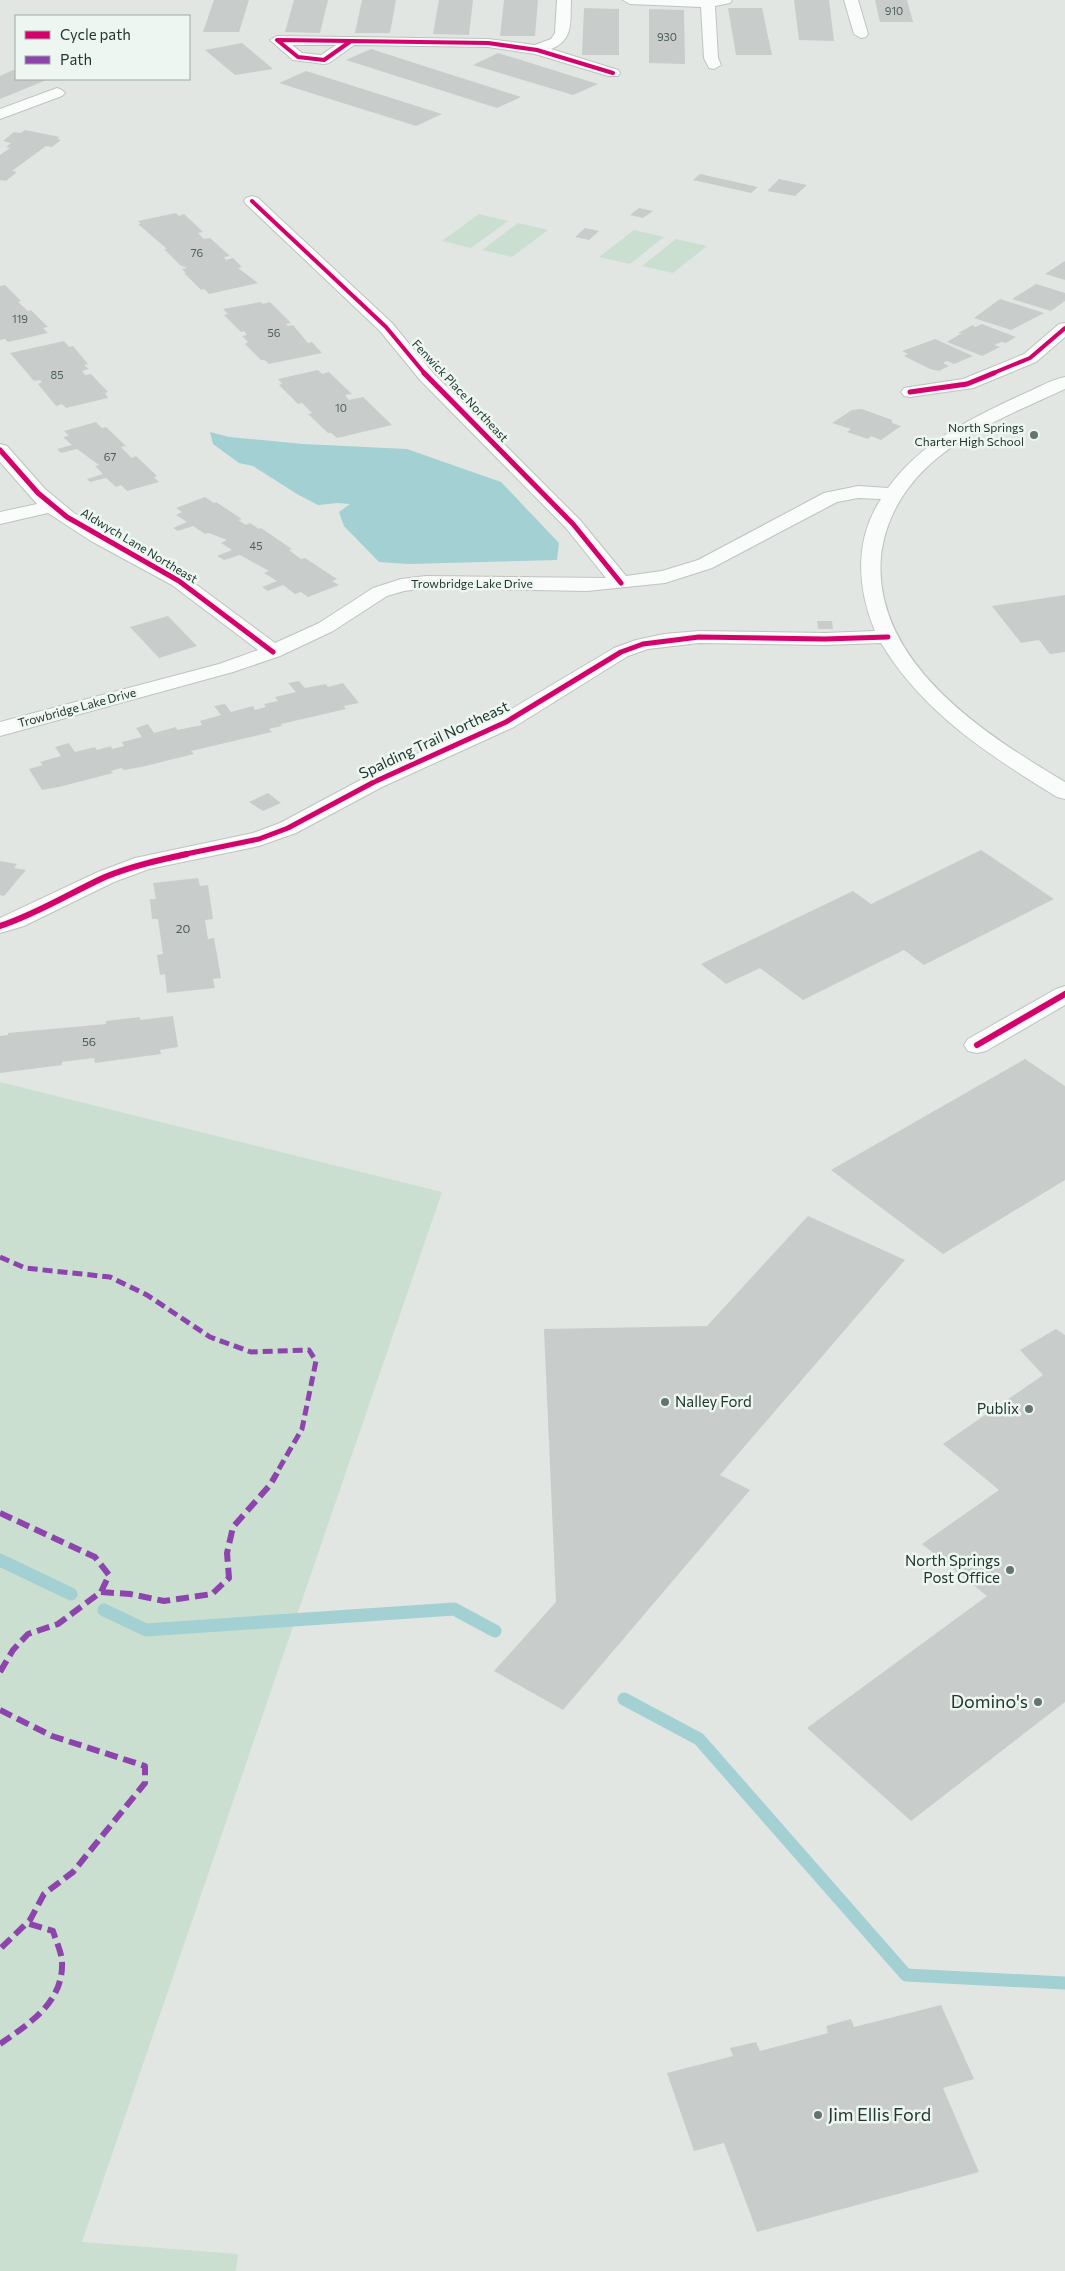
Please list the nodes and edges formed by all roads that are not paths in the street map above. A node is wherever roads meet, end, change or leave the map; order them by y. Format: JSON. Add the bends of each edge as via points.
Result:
{"nodes":[{"id":1,"x":564,"y":0,"type":"edge"},
{"id":2,"x":630,"y":0,"type":"edge"},
{"id":3,"x":726,"y":0,"type":"edge"},
{"id":4,"x":851,"y":0,"type":"edge"},
{"id":5,"x":708,"y":3,"type":"junction"},
{"id":6,"x":861,"y":34,"type":"dead end"},
{"id":7,"x":351,"y":41,"type":"dead end"},
{"id":8,"x":537,"y":50,"type":"junction"},
{"id":9,"x":714,"y":65,"type":"dead end"},
{"id":10,"x":613,"y":73,"type":"dead end"},
{"id":11,"x":57,"y":93,"type":"dead end"},
{"id":12,"x":0,"y":114,"type":"edge"},
{"id":13,"x":252,"y":201,"type":"dead end"},
{"id":14,"x":1065,"y":328,"type":"edge"},
{"id":15,"x":1065,"y":382,"type":"edge"},
{"id":16,"x":910,"y":392,"type":"dead end"},
{"id":17,"x":0,"y":450,"type":"edge"},
{"id":18,"x":892,"y":494,"type":"junction"},
{"id":19,"x":52,"y":506,"type":"junction"},
{"id":20,"x":0,"y":518,"type":"edge"},
{"id":21,"x":621,"y":583,"type":"junction"},
{"id":22,"x":888,"y":637,"type":"junction"},
{"id":23,"x":273,"y":652,"type":"junction"},
{"id":24,"x":0,"y":729,"type":"edge"},
{"id":25,"x":1065,"y":792,"type":"edge"},
{"id":26,"x":0,"y":926,"type":"edge"},
{"id":27,"x":1065,"y":994,"type":"edge"},
{"id":28,"x":977,"y":1045,"type":"dead end"}],
"edges":[{"from":1,"to":8,"type":"street","via":[[562,33],[556,42]]},
{"from":2,"to":5,"type":"street"},
{"from":3,"to":5,"type":"street"},
{"from":4,"to":6,"type":"street"},
{"from":5,"to":9,"type":"street"},
{"from":7,"to":8,"type":"street","via":[[488,43]]},
{"from":8,"to":10,"type":"street"},
{"from":11,"to":12,"type":"street"},
{"from":13,"to":21,"type":"street","name":"Fenwick Place Northeast","via":[[386,327],[427,377],[573,524]]},
{"from":14,"to":16,"type":"street","via":[[1030,358],[967,384]]},
{"from":15,"to":18,"type":"street","via":[[963,432],[921,462]]},
{"from":17,"to":19,"type":"street","name":"Aldwych Lane Northeast","via":[[28,484]]},
{"from":18,"to":21,"type":"street","name":"Trowbridge Lake Drive","via":[[858,492],[831,497],[705,564],[665,576]]},
{"from":18,"to":22,"type":"street","via":[[876,527],[869,564],[873,599]]},
{"from":19,"to":20,"type":"street"},
{"from":19,"to":23,"type":"street","name":"Aldwych Lane Northeast","via":[[178,581]]},
{"from":21,"to":23,"type":"street","name":"Trowbridge Lake Drive","via":[[426,582],[401,585],[380,592],[326,627]]},
{"from":22,"to":25,"type":"street","via":[[933,697],[988,744]]},
{"from":22,"to":26,"type":"street","name":"Spalding Trail Northeast","via":[[699,637],[643,644],[621,652],[506,722],[374,782],[288,828],[259,838],[143,864],[106,877],[16,922]]},
{"from":23,"to":24,"type":"street","name":"Trowbridge Lake Drive","via":[[226,668]]},
{"from":27,"to":28,"type":"street"}]}
